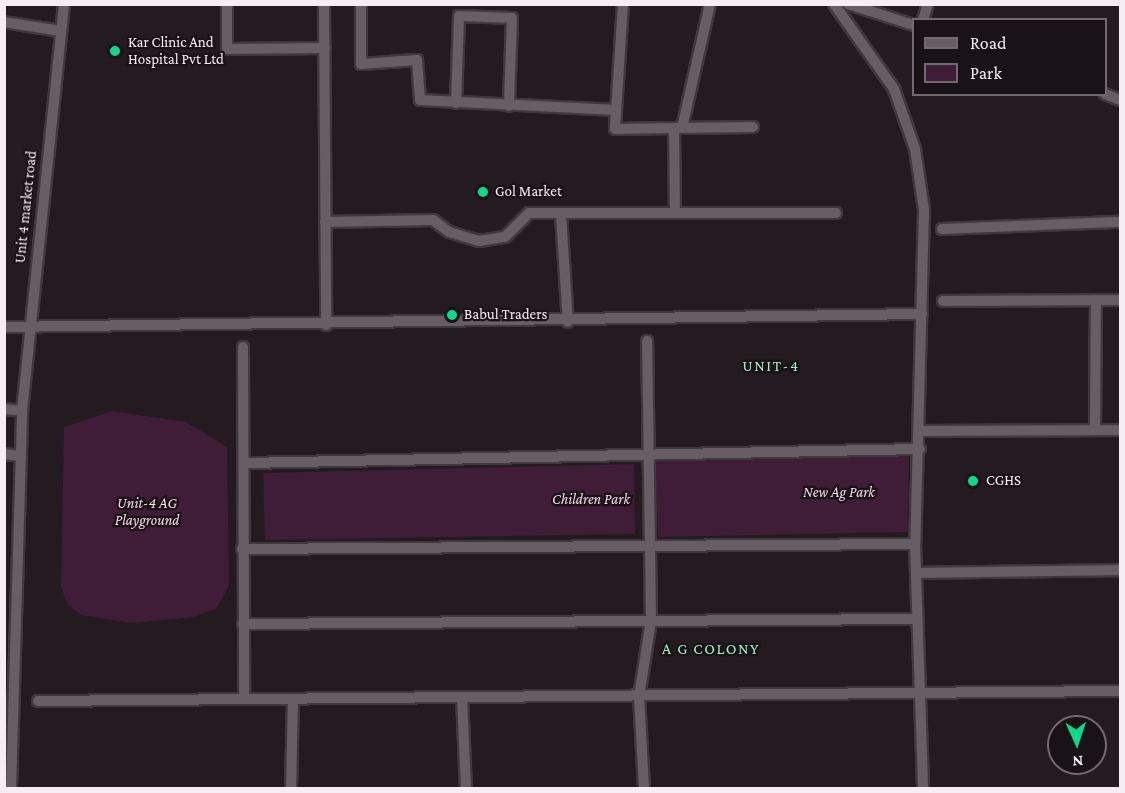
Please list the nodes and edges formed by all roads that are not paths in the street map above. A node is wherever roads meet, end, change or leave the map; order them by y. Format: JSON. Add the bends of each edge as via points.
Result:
{"nodes":[{"id":1,"x":64,"y":4,"type":"edge"},
{"id":2,"x":227,"y":4,"type":"edge"},
{"id":3,"x":324,"y":4,"type":"edge"},
{"id":4,"x":362,"y":4,"type":"edge"},
{"id":5,"x":623,"y":4,"type":"edge"},
{"id":6,"x":710,"y":4,"type":"edge"},
{"id":7,"x":834,"y":4,"type":"edge"},
{"id":8,"x":848,"y":4,"type":"edge"},
{"id":9,"x":4,"y":22,"type":"edge"},
{"id":10,"x":912,"y":24,"type":"edge"},
{"id":11,"x":60,"y":31,"type":"junction"},
{"id":12,"x":325,"y":48,"type":"junction"},
{"id":13,"x":456,"y":104,"type":"junction"},
{"id":14,"x":509,"y":106,"type":"junction"},
{"id":15,"x":616,"y":110,"type":"junction"},
{"id":16,"x":753,"y":127,"type":"dead end"},
{"id":17,"x":678,"y":128,"type":"junction"},
{"id":18,"x":675,"y":212,"type":"junction"},
{"id":19,"x":836,"y":213,"type":"dead end"},
{"id":20,"x":561,"y":215,"type":"junction"},
{"id":21,"x":325,"y":222,"type":"junction"},
{"id":22,"x":1120,"y":222,"type":"edge"},
{"id":23,"x":942,"y":229,"type":"dead end"},
{"id":24,"x":1096,"y":300,"type":"junction"},
{"id":25,"x":1120,"y":300,"type":"edge"},
{"id":26,"x":943,"y":301,"type":"dead end"},
{"id":27,"x":922,"y":314,"type":"junction"},
{"id":28,"x":568,"y":322,"type":"junction"},
{"id":29,"x":29,"y":325,"type":"junction"},
{"id":30,"x":326,"y":325,"type":"junction"},
{"id":31,"x":4,"y":327,"type":"edge"},
{"id":32,"x":646,"y":341,"type":"dead end"},
{"id":33,"x":243,"y":347,"type":"dead end"},
{"id":34,"x":4,"y":409,"type":"edge"},
{"id":35,"x":22,"y":411,"type":"junction"},
{"id":36,"x":1095,"y":429,"type":"junction"},
{"id":37,"x":1120,"y":430,"type":"edge"},
{"id":38,"x":922,"y":431,"type":"junction"},
{"id":39,"x":921,"y":449,"type":"junction"},
{"id":40,"x":4,"y":454,"type":"edge"},
{"id":41,"x":648,"y":454,"type":"junction"},
{"id":42,"x":20,"y":456,"type":"junction"},
{"id":43,"x":246,"y":463,"type":"junction"},
{"id":44,"x":915,"y":544,"type":"junction"},
{"id":45,"x":651,"y":546,"type":"junction"},
{"id":46,"x":242,"y":549,"type":"junction"},
{"id":47,"x":10,"y":562,"type":"edge"},
{"id":48,"x":1120,"y":570,"type":"edge"},
{"id":49,"x":917,"y":573,"type":"junction"},
{"id":50,"x":916,"y":619,"type":"junction"},
{"id":51,"x":651,"y":620,"type":"junction"},
{"id":52,"x":243,"y":624,"type":"junction"},
{"id":53,"x":918,"y":689,"type":"junction"},
{"id":54,"x":1120,"y":691,"type":"edge"},
{"id":55,"x":462,"y":697,"type":"junction"},
{"id":56,"x":639,"y":697,"type":"junction"},
{"id":57,"x":244,"y":698,"type":"junction"},
{"id":58,"x":293,"y":699,"type":"junction"},
{"id":59,"x":10,"y":700,"type":"edge"},
{"id":60,"x":38,"y":700,"type":"dead end"},
{"id":61,"x":11,"y":789,"type":"edge"},
{"id":62,"x":291,"y":789,"type":"edge"},
{"id":63,"x":466,"y":789,"type":"edge"},
{"id":64,"x":644,"y":789,"type":"edge"},
{"id":65,"x":923,"y":789,"type":"edge"}],
"edges":[{"from":1,"to":11,"type":"street","name":"Unit 4 market road"},
{"from":2,"to":12,"type":"street","via":[[227,49]]},
{"from":3,"to":12,"type":"street"},
{"from":4,"to":13,"type":"street","via":[[361,64],[417,60],[420,100]]},
{"from":5,"to":15,"type":"street"},
{"from":6,"to":17,"type":"street"},
{"from":7,"to":27,"type":"street","via":[[894,88],[915,149],[924,210]]},
{"from":8,"to":10,"type":"street"},
{"from":9,"to":11,"type":"street"},
{"from":11,"to":29,"type":"street","name":"Unit 4 market road"},
{"from":12,"to":21,"type":"street"},
{"from":13,"to":14,"type":"street"},
{"from":13,"to":14,"type":"street","via":[[459,16],[512,18]]},
{"from":14,"to":15,"type":"street"},
{"from":15,"to":17,"type":"street","via":[[615,129]]},
{"from":16,"to":17,"type":"street"},
{"from":17,"to":18,"type":"street"},
{"from":18,"to":19,"type":"street"},
{"from":18,"to":20,"type":"street"},
{"from":20,"to":21,"type":"street","via":[[529,213],[505,237],[491,241],[449,232],[434,220]]},
{"from":20,"to":28,"type":"street"},
{"from":21,"to":30,"type":"street"},
{"from":22,"to":23,"type":"street"},
{"from":24,"to":25,"type":"street"},
{"from":24,"to":26,"type":"street"},
{"from":24,"to":36,"type":"street"},
{"from":27,"to":28,"type":"street"},
{"from":27,"to":38,"type":"street"},
{"from":28,"to":30,"type":"street"},
{"from":29,"to":30,"type":"street"},
{"from":29,"to":31,"type":"street"},
{"from":29,"to":35,"type":"street","name":"Unit 4 market road"},
{"from":32,"to":41,"type":"street"},
{"from":33,"to":43,"type":"street"},
{"from":34,"to":35,"type":"street"},
{"from":35,"to":42,"type":"street","name":"Unit 4 market road"},
{"from":36,"to":37,"type":"street"},
{"from":36,"to":38,"type":"street"},
{"from":38,"to":39,"type":"street"},
{"from":39,"to":41,"type":"street"},
{"from":39,"to":44,"type":"street"},
{"from":40,"to":42,"type":"street"},
{"from":41,"to":43,"type":"street"},
{"from":41,"to":45,"type":"street"},
{"from":42,"to":47,"type":"street","name":"Unit 4 market road"},
{"from":43,"to":46,"type":"street"},
{"from":44,"to":45,"type":"street"},
{"from":44,"to":49,"type":"street"},
{"from":45,"to":46,"type":"street"},
{"from":45,"to":51,"type":"street"},
{"from":46,"to":52,"type":"street"},
{"from":47,"to":59,"type":"street","name":"Unit 4 market road"},
{"from":48,"to":49,"type":"street"},
{"from":49,"to":50,"type":"street"},
{"from":50,"to":51,"type":"street"},
{"from":50,"to":53,"type":"street"},
{"from":51,"to":52,"type":"street"},
{"from":51,"to":56,"type":"street"},
{"from":52,"to":57,"type":"street"},
{"from":53,"to":54,"type":"street"},
{"from":53,"to":56,"type":"street"},
{"from":53,"to":65,"type":"street"},
{"from":55,"to":56,"type":"street"},
{"from":55,"to":58,"type":"street"},
{"from":55,"to":63,"type":"street"},
{"from":56,"to":64,"type":"street"},
{"from":57,"to":58,"type":"street"},
{"from":57,"to":60,"type":"street"},
{"from":58,"to":62,"type":"street"},
{"from":59,"to":61,"type":"street","name":"Unit 4 market road"}]}
